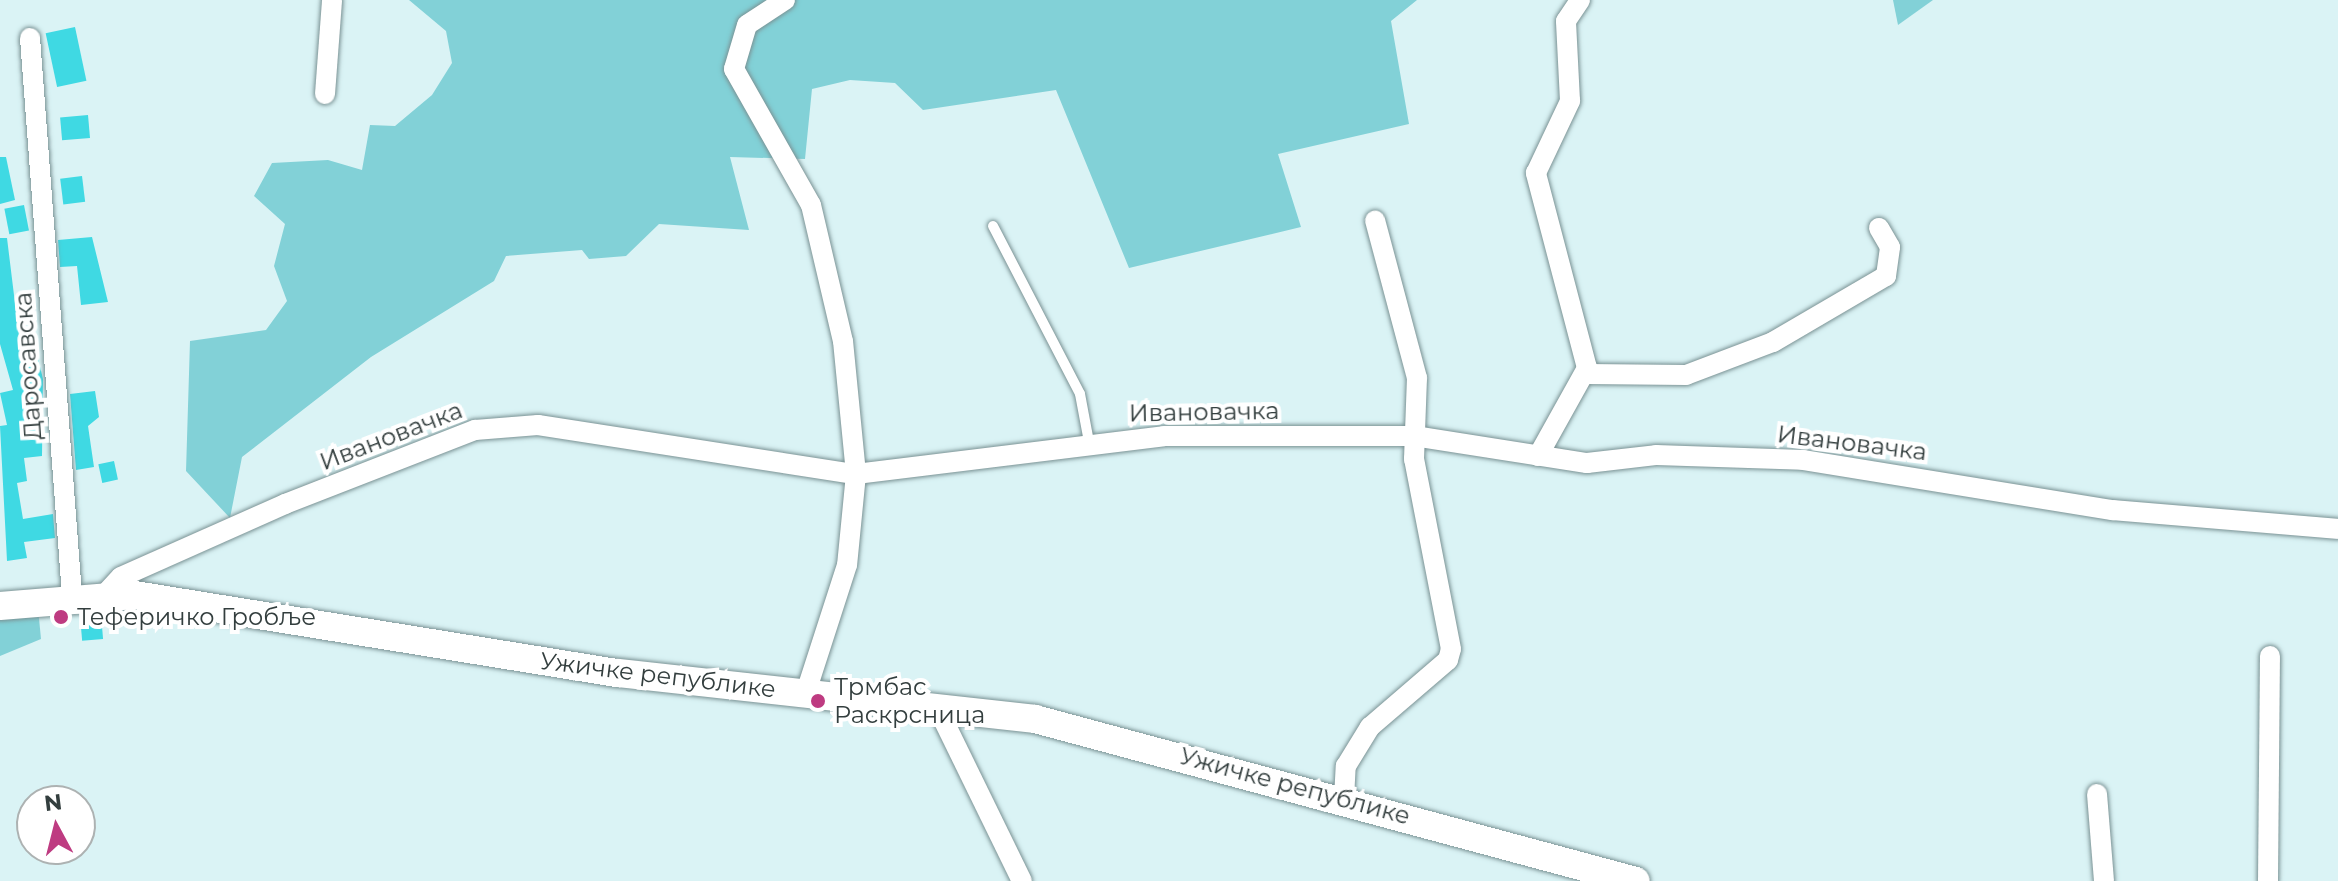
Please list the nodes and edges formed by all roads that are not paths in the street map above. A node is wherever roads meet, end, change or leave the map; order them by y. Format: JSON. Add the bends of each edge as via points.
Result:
{"nodes":[{"id":1,"x":332,"y":0,"type":"edge"},
{"id":2,"x":785,"y":0,"type":"edge"},
{"id":3,"x":1580,"y":0,"type":"edge"},
{"id":4,"x":30,"y":38,"type":"dead end"},
{"id":5,"x":325,"y":94,"type":"dead end"},
{"id":6,"x":1375,"y":220,"type":"dead end"},
{"id":7,"x":993,"y":226,"type":"dead end"},
{"id":8,"x":1879,"y":228,"type":"dead end"},
{"id":9,"x":1586,"y":374,"type":"junction"},
{"id":10,"x":1414,"y":436,"type":"junction"},
{"id":11,"x":1089,"y":442,"type":"junction"},
{"id":12,"x":1538,"y":456,"type":"junction"},
{"id":13,"x":856,"y":474,"type":"junction"},
{"id":14,"x":2338,"y":529,"type":"edge"},
{"id":15,"x":105,"y":594,"type":"junction"},
{"id":16,"x":72,"y":595,"type":"junction"},
{"id":17,"x":0,"y":606,"type":"edge"},
{"id":18,"x":2270,"y":656,"type":"dead end"},
{"id":19,"x":806,"y":692,"type":"junction"},
{"id":20,"x":939,"y":711,"type":"junction"},
{"id":21,"x":2097,"y":794,"type":"dead end"},
{"id":22,"x":1344,"y":799,"type":"junction"},
{"id":23,"x":1022,"y":881,"type":"edge"},
{"id":24,"x":1636,"y":881,"type":"edge"},
{"id":25,"x":2104,"y":881,"type":"edge"},
{"id":26,"x":2268,"y":881,"type":"edge"}],
"edges":[{"from":1,"to":5,"type":"street"},
{"from":2,"to":13,"type":"street","via":[[747,25],[734,69],[811,205],[843,341]]},
{"from":3,"to":9,"type":"street","via":[[1566,21],[1570,101],[1536,173]]},
{"from":4,"to":16,"type":"street","name":"Даросавска"},
{"from":6,"to":10,"type":"street","via":[[1417,378]]},
{"from":7,"to":11,"type":"lane","via":[[1080,394]]},
{"from":8,"to":9,"type":"street","via":[[1890,247],[1886,276],[1773,342],[1686,375]]},
{"from":9,"to":12,"type":"street"},
{"from":10,"to":11,"type":"street","name":"Ивановачка"},
{"from":10,"to":12,"type":"street","name":"Ивановачка"},
{"from":10,"to":22,"type":"street","via":[[1451,649],[1448,660],[1370,727],[1346,766]]},
{"from":11,"to":13,"type":"street","name":"Ивановачка"},
{"from":12,"to":14,"type":"street","name":"Ивановачка","via":[[1587,463],[1656,455],[1803,460],[2113,510]]},
{"from":13,"to":15,"type":"street","name":"Ивановачка","via":[[538,425],[475,430],[285,504],[121,577]]},
{"from":13,"to":19,"type":"street","via":[[849,554]]},
{"from":15,"to":16,"type":"street","name":"Ужичке републике"},
{"from":15,"to":19,"type":"street","name":"Ужичке републике","via":[[604,671]]},
{"from":16,"to":17,"type":"street","name":"Ужичке републике"},
{"from":18,"to":26,"type":"street"},
{"from":19,"to":20,"type":"street","name":"Ужичке републике"},
{"from":20,"to":22,"type":"street","name":"Ужичке републике","via":[[1048,722]]},
{"from":20,"to":23,"type":"street"},
{"from":21,"to":25,"type":"street"},
{"from":22,"to":24,"type":"street","name":"Ужичке републике"}]}
